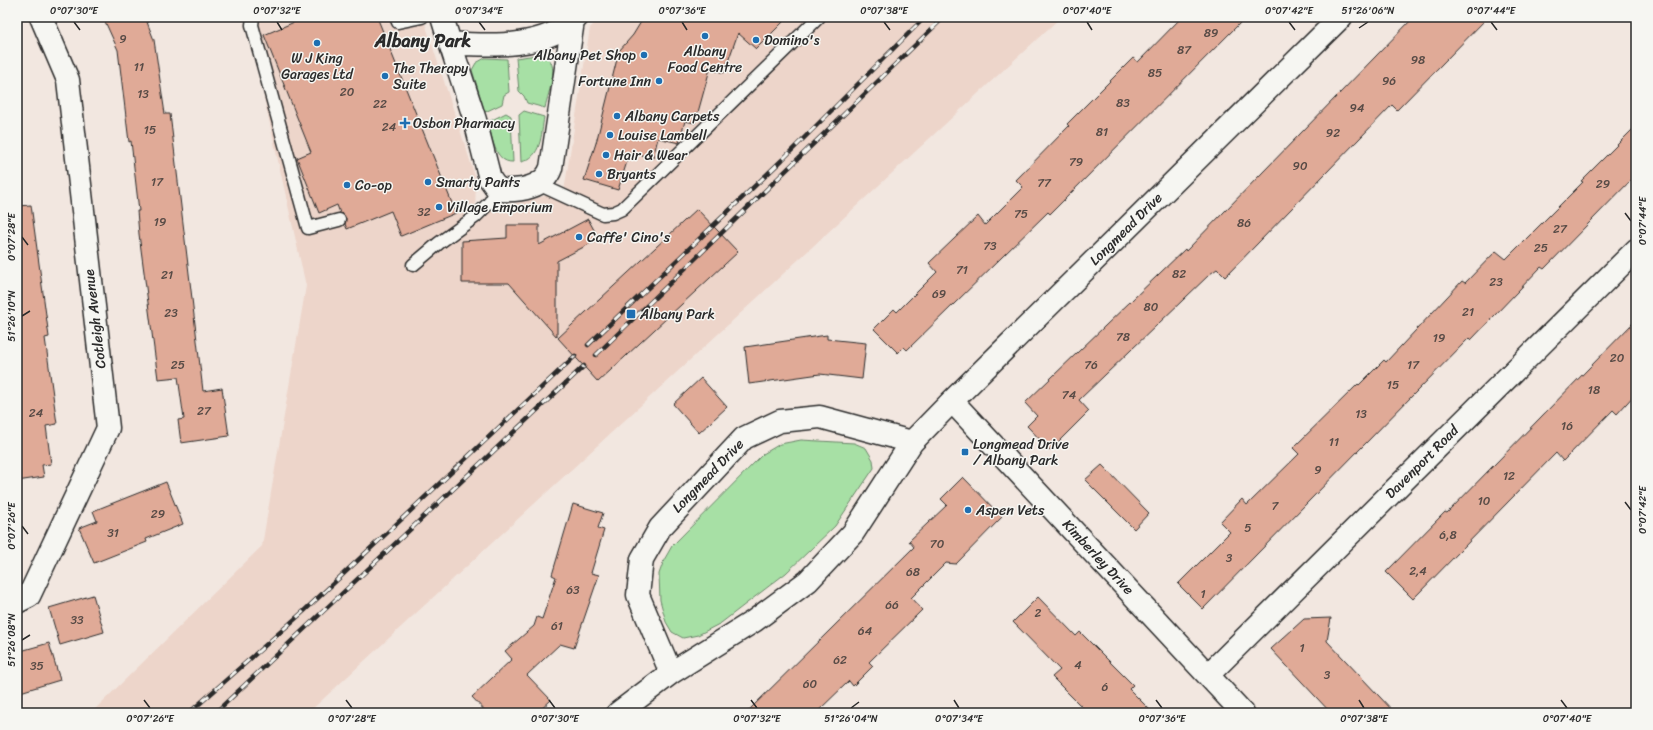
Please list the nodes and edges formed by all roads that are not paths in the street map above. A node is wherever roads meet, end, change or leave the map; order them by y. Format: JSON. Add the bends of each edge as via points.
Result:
{"nodes":[{"id":1,"x":41,"y":17,"type":"edge"},
{"id":2,"x":253,"y":17,"type":"edge"},
{"id":3,"x":396,"y":17,"type":"edge"},
{"id":4,"x":422,"y":17,"type":"edge"},
{"id":5,"x":442,"y":17,"type":"edge"},
{"id":6,"x":819,"y":17,"type":"edge"},
{"id":7,"x":1341,"y":17,"type":"edge"},
{"id":8,"x":575,"y":19,"type":"edge"},
{"id":9,"x":450,"y":43,"type":"junction"},
{"id":10,"x":538,"y":184,"type":"junction"},
{"id":11,"x":498,"y":189,"type":"junction"},
{"id":12,"x":339,"y":220,"type":"dead end"},
{"id":13,"x":1636,"y":250,"type":"edge"},
{"id":14,"x":413,"y":265,"type":"dead end"},
{"id":15,"x":952,"y":401,"type":"junction"},
{"id":16,"x":912,"y":442,"type":"junction"},
{"id":17,"x":17,"y":602,"type":"edge"},
{"id":18,"x":670,"y":673,"type":"junction"},
{"id":19,"x":1208,"y":675,"type":"junction"},
{"id":20,"x":618,"y":713,"type":"edge"},
{"id":21,"x":1244,"y":713,"type":"edge"}],
"edges":[{"from":1,"to":17,"type":"street","name":"Cotleigh Avenue","via":[[68,80],[108,428],[30,596]]},
{"from":2,"to":12,"type":"lane","via":[[252,24],[308,228]]},
{"from":3,"to":4,"type":"lane","via":[[398,22]]},
{"from":5,"to":9,"type":"street"},
{"from":6,"to":10,"type":"lane","via":[[622,209],[603,214]]},
{"from":7,"to":15,"type":"street","name":"Longmead Drive"},
{"from":8,"to":9,"type":"street","via":[[553,33],[529,41],[510,44]]},
{"from":8,"to":10,"type":"street","via":[[551,168],[548,176]]},
{"from":9,"to":11,"type":"street","via":[[475,120],[490,179]]},
{"from":10,"to":11,"type":"street","via":[[518,189]]},
{"from":11,"to":14,"type":"lane","via":[[490,202],[475,217]]},
{"from":13,"to":19,"type":"street","name":"Davenport Road"},
{"from":15,"to":16,"type":"street","name":"Longmead Drive"},
{"from":15,"to":19,"type":"street","name":"Kimberley Drive"},
{"from":16,"to":18,"type":"street","name":"Longmead Drive","via":[[853,533],[808,581],[754,621]]},
{"from":16,"to":18,"type":"street","name":"Longmead Drive","via":[[820,417],[780,421],[744,438],[660,528],[642,559],[638,595]]},
{"from":18,"to":20,"type":"street","name":"Longmead Drive"},
{"from":19,"to":21,"type":"street","name":"Kimberley Drive"}]}
